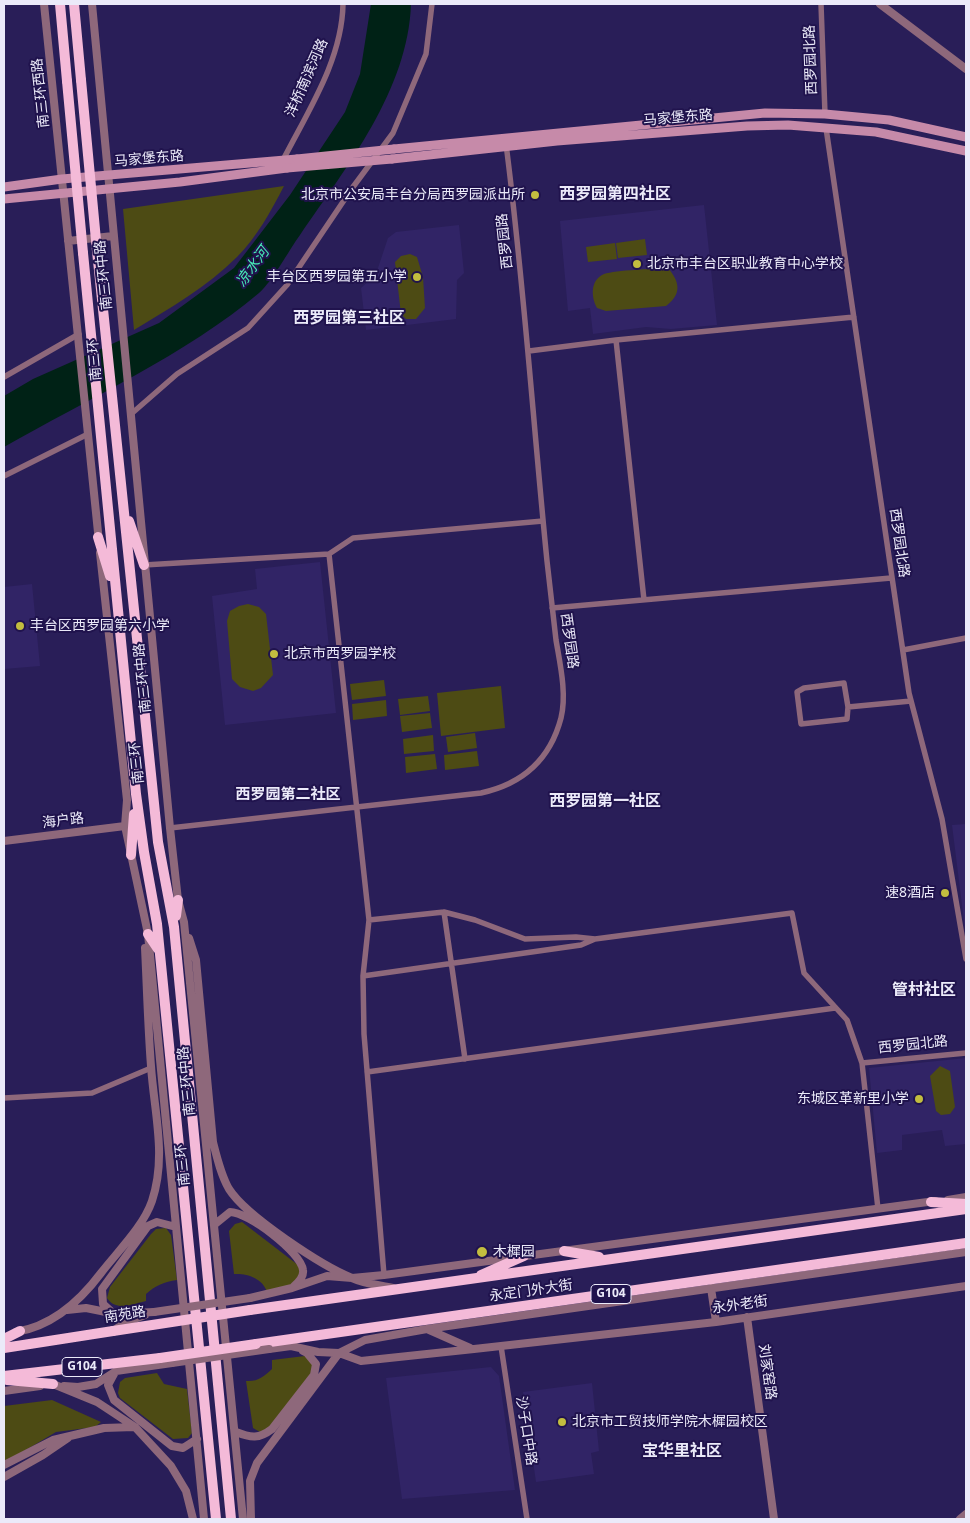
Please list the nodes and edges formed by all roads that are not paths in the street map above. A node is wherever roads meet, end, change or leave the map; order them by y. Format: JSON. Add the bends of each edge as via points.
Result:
{"nodes":[{"id":1,"x":44,"y":4,"type":"edge"},
{"id":2,"x":60,"y":4,"type":"edge"},
{"id":3,"x":74,"y":4,"type":"edge"},
{"id":4,"x":92,"y":4,"type":"edge"},
{"id":5,"x":343,"y":4,"type":"edge"},
{"id":6,"x":432,"y":4,"type":"edge"},
{"id":7,"x":821,"y":4,"type":"edge"},
{"id":8,"x":880,"y":4,"type":"edge"},
{"id":9,"x":966,"y":69,"type":"edge"},
{"id":10,"x":826,"y":114,"type":"junction"},
{"id":11,"x":826,"y":128,"type":"junction"},
{"id":12,"x":966,"y":136,"type":"edge"},
{"id":13,"x":506,"y":143,"type":"junction"},
{"id":14,"x":966,"y":151,"type":"edge"},
{"id":15,"x":285,"y":164,"type":"junction"},
{"id":16,"x":108,"y":176,"type":"junction"},
{"id":17,"x":62,"y":179,"type":"junction"},
{"id":18,"x":4,"y":187,"type":"edge"},
{"id":19,"x":109,"y":188,"type":"junction"},
{"id":20,"x":63,"y":192,"type":"junction"},
{"id":21,"x":4,"y":199,"type":"edge"},
{"id":22,"x":113,"y":236,"type":"junction"},
{"id":23,"x":68,"y":241,"type":"junction"},
{"id":24,"x":854,"y":317,"type":"junction"},
{"id":25,"x":79,"y":334,"type":"junction"},
{"id":26,"x":616,"y":340,"type":"junction"},
{"id":27,"x":529,"y":351,"type":"junction"},
{"id":28,"x":4,"y":377,"type":"edge"},
{"id":29,"x":130,"y":415,"type":"junction"},
{"id":30,"x":88,"y":434,"type":"junction"},
{"id":31,"x":4,"y":476,"type":"edge"},
{"id":32,"x":122,"y":503,"type":"junction"},
{"id":33,"x":543,"y":521,"type":"junction"},
{"id":34,"x":98,"y":537,"type":"junction"},
{"id":35,"x":329,"y":554,"type":"junction"},
{"id":36,"x":144,"y":565,"type":"junction"},
{"id":37,"x":891,"y":578,"type":"junction"},
{"id":38,"x":118,"y":598,"type":"junction"},
{"id":39,"x":644,"y":600,"type":"junction"},
{"id":40,"x":552,"y":608,"type":"junction"},
{"id":41,"x":966,"y":638,"type":"edge"},
{"id":42,"x":903,"y":650,"type":"junction"},
{"id":43,"x":911,"y":701,"type":"junction"},
{"id":44,"x":848,"y":707,"type":"junction"},
{"id":45,"x":136,"y":794,"type":"junction"},
{"id":46,"x":357,"y":807,"type":"junction"},
{"id":47,"x":125,"y":826,"type":"junction"},
{"id":48,"x":170,"y":828,"type":"junction"},
{"id":49,"x":4,"y":841,"type":"edge"},
{"id":50,"x":131,"y":855,"type":"junction"},
{"id":51,"x":140,"y":897,"type":"junction"},
{"id":52,"x":178,"y":900,"type":"junction"},
{"id":53,"x":444,"y":912,"type":"junction"},
{"id":54,"x":369,"y":920,"type":"junction"},
{"id":55,"x":184,"y":922,"type":"junction"},
{"id":56,"x":174,"y":927,"type":"junction"},
{"id":57,"x":148,"y":934,"type":"junction"},
{"id":58,"x":595,"y":939,"type":"junction"},
{"id":59,"x":159,"y":950,"type":"junction"},
{"id":60,"x":966,"y":959,"type":"edge"},
{"id":61,"x":452,"y":962,"type":"junction"},
{"id":62,"x":363,"y":976,"type":"junction"},
{"id":63,"x":835,"y":1008,"type":"junction"},
{"id":64,"x":966,"y":1052,"type":"edge"},
{"id":65,"x":465,"y":1059,"type":"junction"},
{"id":66,"x":862,"y":1063,"type":"junction"},
{"id":67,"x":151,"y":1068,"type":"junction"},
{"id":68,"x":366,"y":1072,"type":"junction"},
{"id":69,"x":4,"y":1098,"type":"edge"},
{"id":70,"x":966,"y":1197,"type":"edge"},
{"id":71,"x":931,"y":1202,"type":"junction"},
{"id":72,"x":966,"y":1204,"type":"edge"},
{"id":73,"x":878,"y":1209,"type":"junction"},
{"id":74,"x":966,"y":1210,"type":"edge"},
{"id":75,"x":214,"y":1225,"type":"junction"},
{"id":76,"x":176,"y":1226,"type":"junction"},
{"id":77,"x":966,"y":1243,"type":"edge"},
{"id":78,"x":564,"y":1252,"type":"junction"},
{"id":79,"x":966,"y":1252,"type":"edge"},
{"id":80,"x":524,"y":1256,"type":"junction"},
{"id":81,"x":610,"y":1259,"type":"junction"},
{"id":82,"x":384,"y":1276,"type":"junction"},
{"id":83,"x":352,"y":1278,"type":"junction"},
{"id":84,"x":469,"y":1280,"type":"junction"},
{"id":85,"x":966,"y":1286,"type":"edge"},
{"id":86,"x":292,"y":1288,"type":"junction"},
{"id":87,"x":711,"y":1288,"type":"junction"},
{"id":88,"x":400,"y":1289,"type":"junction"},
{"id":89,"x":67,"y":1310,"type":"junction"},
{"id":90,"x":250,"y":1310,"type":"joint"},
{"id":91,"x":154,"y":1312,"type":"junction"},
{"id":92,"x":114,"y":1314,"type":"junction"},
{"id":93,"x":747,"y":1317,"type":"junction"},
{"id":94,"x":716,"y":1322,"type":"junction"},
{"id":95,"x":426,"y":1328,"type":"junction"},
{"id":96,"x":20,"y":1331,"type":"junction"},
{"id":97,"x":113,"y":1331,"type":"junction"},
{"id":98,"x":4,"y":1334,"type":"edge"},
{"id":99,"x":4,"y":1339,"type":"edge"},
{"id":100,"x":292,"y":1346,"type":"junction"},
{"id":101,"x":501,"y":1346,"type":"junction"},
{"id":102,"x":4,"y":1348,"type":"edge"},
{"id":103,"x":474,"y":1349,"type":"junction"},
{"id":104,"x":339,"y":1353,"type":"junction"},
{"id":105,"x":116,"y":1371,"type":"junction"},
{"id":106,"x":4,"y":1378,"type":"edge"},
{"id":107,"x":53,"y":1384,"type":"junction"},
{"id":108,"x":4,"y":1391,"type":"edge"},
{"id":109,"x":135,"y":1427,"type":"junction"},
{"id":110,"x":236,"y":1432,"type":"junction"},
{"id":111,"x":71,"y":1435,"type":"junction"},
{"id":112,"x":197,"y":1439,"type":"junction"},
{"id":113,"x":4,"y":1465,"type":"edge"},
{"id":114,"x":4,"y":1477,"type":"edge"},
{"id":115,"x":966,"y":1514,"type":"edge"},
{"id":116,"x":193,"y":1519,"type":"edge"},
{"id":117,"x":204,"y":1519,"type":"edge"},
{"id":118,"x":216,"y":1519,"type":"edge"},
{"id":119,"x":231,"y":1519,"type":"edge"},
{"id":120,"x":244,"y":1519,"type":"edge"},
{"id":121,"x":251,"y":1519,"type":"edge"},
{"id":122,"x":527,"y":1519,"type":"edge"},
{"id":123,"x":774,"y":1519,"type":"edge"},
{"id":124,"x":960,"y":1519,"type":"edge"}],
"edges":[{"from":1,"to":17,"type":"street","name":"南三环西路"},
{"from":2,"to":38,"type":"highway","name":"南三环","bridge":true},
{"from":3,"to":32,"type":"highway","name":"南三环","bridge":true},
{"from":4,"to":16,"type":"street"},
{"from":5,"to":15,"type":"street","name":"洋桥南滨河路","via":[[342,26],[334,57]]},
{"from":6,"to":29,"type":"street","via":[[426,54],[393,133],[352,187],[287,285],[248,328],[177,374]]},
{"from":7,"to":10,"type":"street","name":"西罗园北路"},
{"from":8,"to":9,"type":"street"},
{"from":10,"to":12,"type":"main road","name":"马家堡东路","via":[[889,120]]},
{"from":10,"to":13,"type":"main road","name":"马家堡东路","via":[[764,113]]},
{"from":11,"to":13,"type":"main road","name":"马家堡东路","via":[[747,126]]},
{"from":11,"to":14,"type":"main road","name":"马家堡东路","via":[[876,132]]},
{"from":11,"to":24,"type":"street","name":"西罗园北路"},
{"from":13,"to":15,"type":"main road","name":"马家堡东路","bridge":true,"via":[[392,159]]},
{"from":13,"to":15,"type":"main road","name":"马家堡东路","bridge":true,"via":[[394,149],[296,159]]},
{"from":13,"to":27,"type":"street","name":"西罗园路"},
{"from":15,"to":16,"type":"main road","name":"马家堡东路"},
{"from":15,"to":19,"type":"main road","name":"马家堡东路"},
{"from":16,"to":17,"type":"main road","name":"马家堡东路"},
{"from":16,"to":19,"type":"street","name":"南三环中路"},
{"from":17,"to":18,"type":"main road","name":"马家堡东路"},
{"from":17,"to":20,"type":"street","name":"南三环西路"},
{"from":19,"to":20,"type":"main road","name":"马家堡东路"},
{"from":19,"to":22,"type":"street","name":"南三环中路"},
{"from":20,"to":21,"type":"main road","name":"马家堡东路"},
{"from":20,"to":23,"type":"street"},
{"from":22,"to":23,"type":"street"},
{"from":22,"to":29,"type":"street","name":"南三环中路"},
{"from":23,"to":25,"type":"street"},
{"from":24,"to":26,"type":"street"},
{"from":24,"to":37,"type":"street","name":"西罗园北路"},
{"from":25,"to":28,"type":"street"},
{"from":25,"to":30,"type":"street"},
{"from":26,"to":27,"type":"street"},
{"from":26,"to":39,"type":"street"},
{"from":27,"to":33,"type":"street","name":"西罗园路"},
{"from":29,"to":36,"type":"street","name":"南三环中路"},
{"from":30,"to":31,"type":"street"},
{"from":30,"to":34,"type":"street"},
{"from":32,"to":36,"type":"highway"},
{"from":32,"to":56,"type":"highway","name":"南三环","via":[[158,842]]},
{"from":33,"to":35,"type":"street","via":[[353,538]]},
{"from":33,"to":40,"type":"street","name":"西罗园路"},
{"from":34,"to":38,"type":"highway"},
{"from":34,"to":47,"type":"street","via":[[127,800]]},
{"from":35,"to":36,"type":"street"},
{"from":35,"to":46,"type":"street"},
{"from":36,"to":48,"type":"street","name":"南三环中路"},
{"from":37,"to":39,"type":"street"},
{"from":37,"to":42,"type":"street","name":"西罗园北路"},
{"from":38,"to":45,"type":"highway","name":"南三环"},
{"from":39,"to":40,"type":"street"},
{"from":40,"to":46,"type":"street","name":"西罗园路","via":[[562,684],[561,717],[551,744],[537,766],[500,789]]},
{"from":41,"to":42,"type":"street"},
{"from":42,"to":43,"type":"street","name":"西罗园北路"},
{"from":43,"to":44,"type":"street"},
{"from":43,"to":60,"type":"street","name":"西罗园北路","via":[[942,819]]},
{"from":44,"to":44,"type":"street","via":[[847,719],[801,724],[796,692],[844,683]]},
{"from":45,"to":50,"type":"highway"},
{"from":45,"to":59,"type":"highway","name":"南三环"},
{"from":46,"to":48,"type":"street","name":"西罗园路"},
{"from":46,"to":54,"type":"street"},
{"from":47,"to":49,"type":"street","name":"海户路"},
{"from":47,"to":50,"type":"street"},
{"from":48,"to":52,"type":"street","name":"南三环中路"},
{"from":50,"to":51,"type":"street"},
{"from":51,"to":57,"type":"street"},
{"from":51,"to":67,"type":"street"},
{"from":52,"to":55,"type":"street","name":"南三环中路"},
{"from":52,"to":56,"type":"highway"},
{"from":53,"to":54,"type":"street"},
{"from":53,"to":58,"type":"street","via":[[525,939]]},
{"from":53,"to":61,"type":"street"},
{"from":54,"to":62,"type":"street"},
{"from":55,"to":75,"type":"street","name":"南三环中路"},
{"from":55,"to":83,"type":"street","via":[[196,960],[213,1142],[229,1189],[245,1209],[317,1260]]},
{"from":56,"to":119,"type":"highway","name":"南三环"},
{"from":57,"to":59,"type":"highway"},
{"from":57,"to":76,"type":"street"},
{"from":58,"to":61,"type":"street","via":[[581,946]]},
{"from":58,"to":63,"type":"street","via":[[792,913],[804,973]]},
{"from":59,"to":118,"type":"highway","name":"南三环"},
{"from":61,"to":62,"type":"street"},
{"from":61,"to":65,"type":"street"},
{"from":62,"to":68,"type":"street"},
{"from":63,"to":65,"type":"street"},
{"from":63,"to":66,"type":"street","via":[[848,1020]]},
{"from":64,"to":66,"type":"street","name":"西罗园北路"},
{"from":65,"to":68,"type":"street"},
{"from":66,"to":73,"type":"street"},
{"from":67,"to":69,"type":"street","via":[[92,1093]]},
{"from":67,"to":89,"type":"street","via":[[160,1146],[159,1171],[151,1203],[91,1286]]},
{"from":68,"to":82,"type":"street"},
{"from":70,"to":71,"type":"street"},
{"from":71,"to":72,"type":"highway"},
{"from":71,"to":73,"type":"street"},
{"from":73,"to":78,"type":"street"},
{"from":74,"to":81,"type":"highway","name":"永定门外大街","number":"G104"},
{"from":75,"to":86,"type":"street","via":[[224,1215],[238,1212],[290,1250],[298,1257],[304,1271]]},
{"from":75,"to":110,"type":"street","name":"南三环中路"},
{"from":76,"to":92,"type":"street","via":[[157,1222],[148,1226],[102,1288],[103,1304]]},
{"from":76,"to":112,"type":"street"},
{"from":77,"to":106,"type":"highway","name":"永定门外大街","number":"G104","bridge":true},
{"from":78,"to":80,"type":"street"},
{"from":78,"to":81,"type":"highway"},
{"from":79,"to":87,"type":"street","name":"永定门外大街"},
{"from":80,"to":82,"type":"street"},
{"from":80,"to":84,"type":"highway"},
{"from":81,"to":84,"type":"highway","name":"永定门外大街","number":"G104"},
{"from":82,"to":83,"type":"street"},
{"from":83,"to":86,"type":"street","via":[[328,1276]]},
{"from":83,"to":88,"type":"street"},
{"from":84,"to":88,"type":"highway","name":"永定门外大街","number":"G104"},
{"from":85,"to":93,"type":"street","name":"永外老街"},
{"from":86,"to":91,"type":"street","name":"南苑路","bridge":true,"via":[[250,1298]]},
{"from":87,"to":94,"type":"street"},
{"from":87,"to":95,"type":"street","name":"永定门外大街"},
{"from":88,"to":90,"type":"highway","name":"永定门外大街","number":"G104"},
{"from":89,"to":92,"type":"street","via":[[86,1308]]},
{"from":89,"to":96,"type":"street"},
{"from":90,"to":97,"type":"highway","name":"南苑路","number":"G104","bridge":true},
{"from":91,"to":92,"type":"street"},
{"from":91,"to":97,"type":"street","via":[[124,1323]]},
{"from":93,"to":94,"type":"street","name":"永外老街"},
{"from":93,"to":123,"type":"street","name":"刘家窑路"},
{"from":94,"to":101,"type":"street","name":"永外老街"},
{"from":95,"to":103,"type":"street"},
{"from":95,"to":104,"type":"street","name":"永定门外大街","via":[[365,1340]]},
{"from":96,"to":98,"type":"street"},
{"from":96,"to":99,"type":"highway"},
{"from":97,"to":102,"type":"highway","name":"南苑路","number":"G104"},
{"from":100,"to":104,"type":"street"},
{"from":100,"to":105,"type":"street","bridge":true},
{"from":100,"to":110,"type":"street","via":[[307,1353],[316,1364],[314,1375],[263,1436],[255,1438]]},
{"from":101,"to":103,"type":"street","name":"永外老街"},
{"from":101,"to":122,"type":"street","name":"沙子口中路"},
{"from":103,"to":104,"type":"street","name":"永外老街","via":[[361,1361]]},
{"from":104,"to":121,"type":"street","via":[[257,1463],[250,1481]]},
{"from":105,"to":107,"type":"street","via":[[96,1384],[78,1387]]},
{"from":105,"to":112,"type":"street","via":[[108,1385],[114,1400],[172,1446],[183,1448]]},
{"from":106,"to":107,"type":"highway"},
{"from":107,"to":108,"type":"street"},
{"from":107,"to":109,"type":"street","via":[[98,1402]]},
{"from":109,"to":111,"type":"street","via":[[104,1428]]},
{"from":109,"to":116,"type":"street","via":[[171,1466],[186,1491]]},
{"from":110,"to":120,"type":"street","name":"南三环中路"},
{"from":111,"to":113,"type":"street","via":[[53,1440]]},
{"from":111,"to":114,"type":"street"},
{"from":112,"to":117,"type":"street"},
{"from":115,"to":124,"type":"street"}]}
